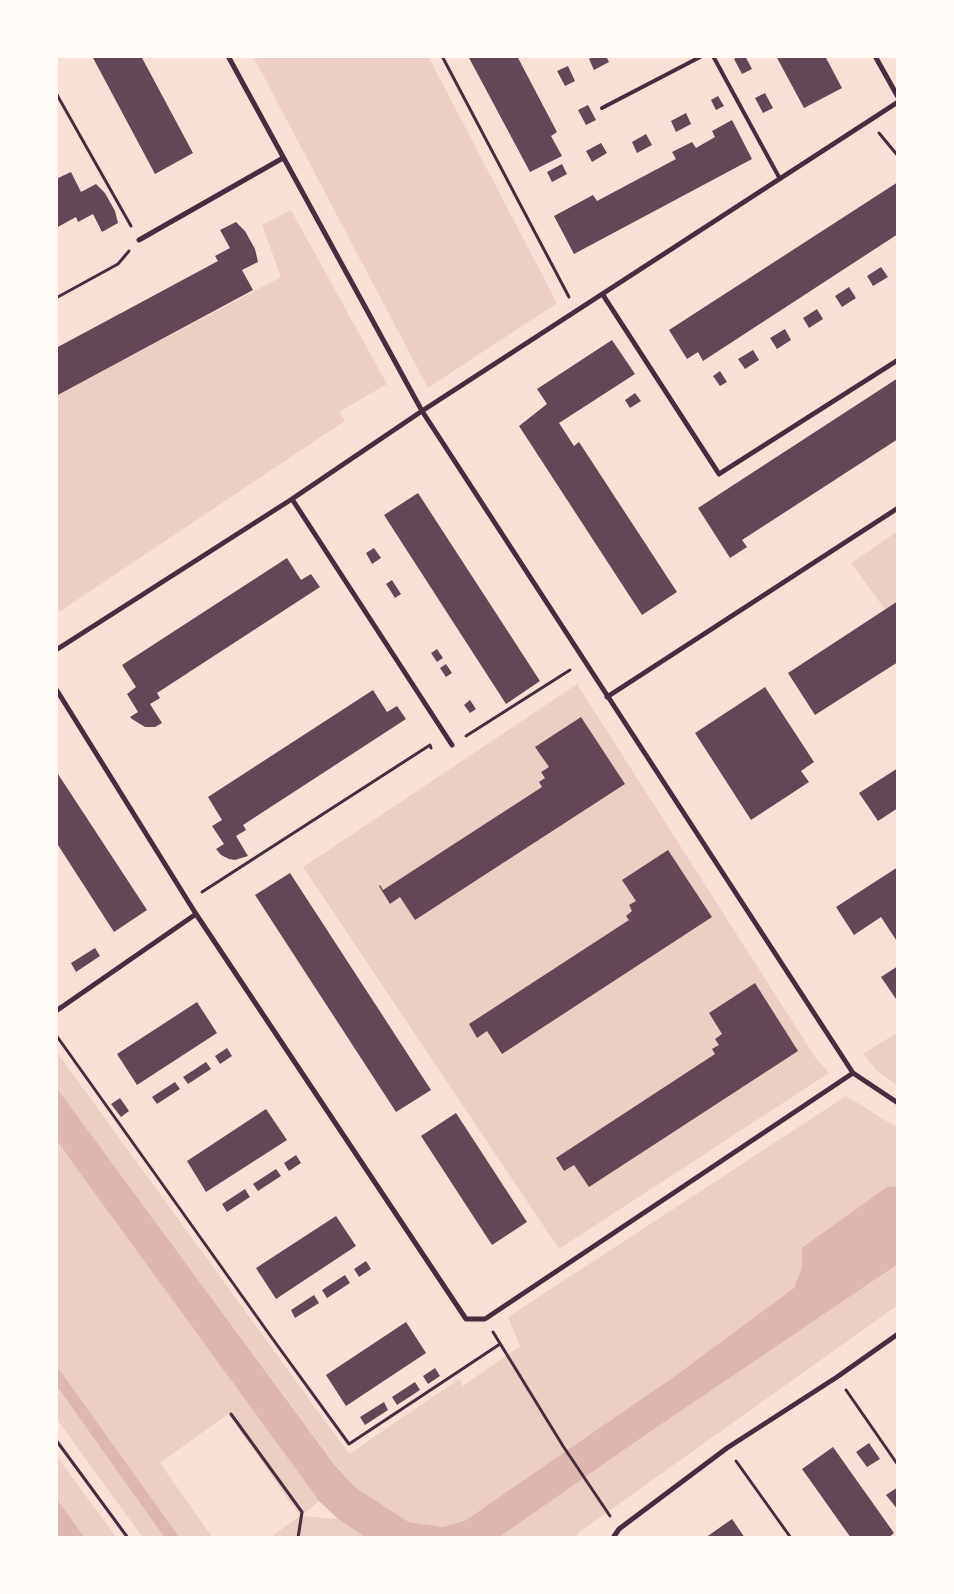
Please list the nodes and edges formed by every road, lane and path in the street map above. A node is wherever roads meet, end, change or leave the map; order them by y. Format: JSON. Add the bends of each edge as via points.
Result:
{"nodes":[{"id":1,"x":228,"y":56,"type":"edge"},
{"id":2,"x":442,"y":56,"type":"edge"},
{"id":3,"x":702,"y":56,"type":"edge"},
{"id":4,"x":713,"y":56,"type":"edge"},
{"id":5,"x":875,"y":56,"type":"edge"},
{"id":6,"x":56,"y":93,"type":"edge"},
{"id":7,"x":898,"y":97,"type":"edge"},
{"id":8,"x":898,"y":102,"type":"edge"},
{"id":9,"x":602,"y":108,"type":"dead end"},
{"id":10,"x":869,"y":121,"type":"junction"},
{"id":11,"x":898,"y":156,"type":"edge"},
{"id":12,"x":283,"y":158,"type":"junction"},
{"id":13,"x":780,"y":179,"type":"junction"},
{"id":14,"x":138,"y":240,"type":"junction"},
{"id":15,"x":603,"y":295,"type":"junction"},
{"id":16,"x":56,"y":298,"type":"edge"},
{"id":17,"x":576,"y":311,"type":"junction"},
{"id":18,"x":898,"y":360,"type":"edge"},
{"id":19,"x":422,"y":411,"type":"junction"},
{"id":20,"x":292,"y":499,"type":"junction"},
{"id":21,"x":898,"y":508,"type":"edge"},
{"id":22,"x":56,"y":650,"type":"edge"},
{"id":23,"x":584,"y":661,"type":"junction"},
{"id":24,"x":56,"y":689,"type":"edge"},
{"id":25,"x":607,"y":697,"type":"junction"},
{"id":26,"x":452,"y":745,"type":"junction"},
{"id":27,"x":188,"y":901,"type":"junction"},
{"id":28,"x":196,"y":914,"type":"junction"},
{"id":29,"x":56,"y":1011,"type":"edge"},
{"id":30,"x":56,"y":1034,"type":"edge"},
{"id":31,"x":853,"y":1073,"type":"junction"},
{"id":32,"x":898,"y":1104,"type":"edge"},
{"id":33,"x":898,"y":1334,"type":"edge"},
{"id":34,"x":837,"y":1377,"type":"junction"},
{"id":35,"x":231,"y":1414,"type":"dead end"},
{"id":36,"x":56,"y":1440,"type":"edge"},
{"id":37,"x":727,"y":1448,"type":"junction"},
{"id":38,"x":898,"y":1465,"type":"edge"},
{"id":39,"x":618,"y":1529,"type":"junction"},
{"id":40,"x":128,"y":1538,"type":"edge"},
{"id":41,"x":298,"y":1538,"type":"edge"},
{"id":42,"x":614,"y":1538,"type":"edge"},
{"id":43,"x":791,"y":1538,"type":"edge"}],
"edges":[{"from":1,"to":12,"type":"street"},
{"from":2,"to":17,"type":"path"},
{"from":3,"to":9,"type":"lane"},
{"from":4,"to":13,"type":"lane"},
{"from":5,"to":7,"type":"street"},
{"from":6,"to":14,"type":"path"},
{"from":8,"to":10,"type":"street"},
{"from":10,"to":11,"type":"path"},
{"from":10,"to":13,"type":"street"},
{"from":12,"to":14,"type":"street"},
{"from":12,"to":19,"type":"street"},
{"from":13,"to":15,"type":"street"},
{"from":14,"to":16,"type":"path","via":[[118,264]]},
{"from":15,"to":17,"type":"street"},
{"from":15,"to":18,"type":"street","via":[[719,474]]},
{"from":17,"to":19,"type":"street"},
{"from":19,"to":20,"type":"street"},
{"from":19,"to":23,"type":"street"},
{"from":20,"to":22,"type":"street"},
{"from":20,"to":26,"type":"street"},
{"from":21,"to":25,"type":"street"},
{"from":23,"to":25,"type":"street"},
{"from":23,"to":26,"type":"path"},
{"from":24,"to":27,"type":"street"},
{"from":25,"to":31,"type":"street"},
{"from":26,"to":27,"type":"path","via":[[437,755],[430,745]]},
{"from":27,"to":28,"type":"street"},
{"from":28,"to":29,"type":"street"},
{"from":28,"to":31,"type":"street","via":[[466,1319],[485,1319]]},
{"from":30,"to":39,"type":"path","via":[[349,1444],[500,1344],[562,1446]]},
{"from":31,"to":32,"type":"street"},
{"from":33,"to":34,"type":"street"},
{"from":34,"to":37,"type":"street"},
{"from":34,"to":38,"type":"path"},
{"from":35,"to":41,"type":"path","via":[[302,1512]]},
{"from":36,"to":40,"type":"path"},
{"from":37,"to":39,"type":"street"},
{"from":37,"to":43,"type":"path"},
{"from":39,"to":42,"type":"street"}]}
